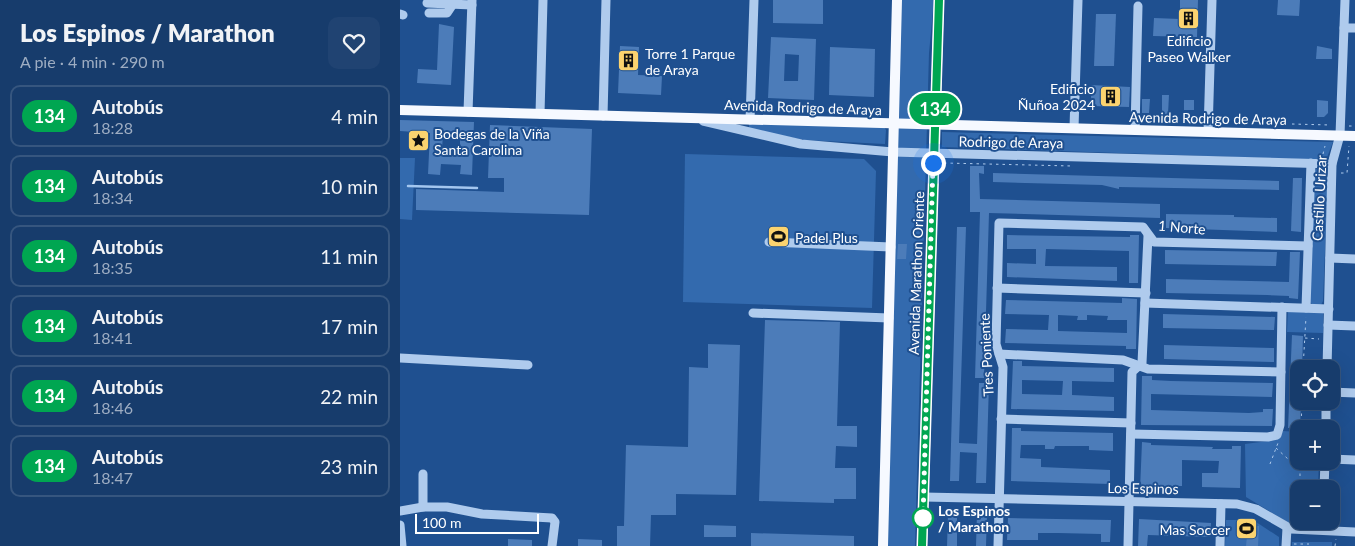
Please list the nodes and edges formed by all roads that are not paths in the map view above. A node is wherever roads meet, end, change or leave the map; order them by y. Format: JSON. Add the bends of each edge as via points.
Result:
{"nodes":[{"id":1,"x":543,"y":0,"type":"edge"},
{"id":2,"x":606,"y":0,"type":"edge"},
{"id":3,"x":754,"y":0,"type":"edge"},
{"id":4,"x":897,"y":0,"type":"edge"},
{"id":5,"x":939,"y":0,"type":"edge"},
{"id":6,"x":1078,"y":0,"type":"edge"},
{"id":7,"x":1212,"y":0,"type":"edge"},
{"id":8,"x":1345,"y":0,"type":"edge"},
{"id":9,"x":472,"y":2,"type":"edge"},
{"id":10,"x":427,"y":3,"type":"dead end"},
{"id":11,"x":453,"y":4,"type":"junction"},
{"id":12,"x":1138,"y":6,"type":"dead end"},
{"id":13,"x":429,"y":13,"type":"dead end"},
{"id":14,"x":1344,"y":28,"type":"junction"},
{"id":15,"x":1355,"y":28,"type":"edge"},
{"id":16,"x":400,"y":110,"type":"edge"},
{"id":17,"x":468,"y":112,"type":"junction"},
{"id":18,"x":540,"y":114,"type":"junction"},
{"id":19,"x":603,"y":116,"type":"junction"},
{"id":20,"x":693,"y":118,"type":"junction"},
{"id":21,"x":750,"y":120,"type":"junction"},
{"id":22,"x":894,"y":124,"type":"junction"},
{"id":23,"x":934,"y":125,"type":"junction"},
{"id":24,"x":1074,"y":128,"type":"junction"},
{"id":25,"x":1135,"y":130,"type":"junction"},
{"id":26,"x":1208,"y":132,"type":"junction"},
{"id":27,"x":1340,"y":135,"type":"junction"},
{"id":28,"x":1353,"y":136,"type":"edge"},
{"id":29,"x":893,"y":152,"type":"junction"},
{"id":30,"x":936,"y":157,"type":"junction"},
{"id":31,"x":1310,"y":163,"type":"junction"},
{"id":32,"x":1332,"y":164,"type":"junction"},
{"id":33,"x":999,"y":223,"type":"joint"},
{"id":34,"x":1148,"y":236,"type":"junction"},
{"id":35,"x":769,"y":242,"type":"dead end"},
{"id":36,"x":1308,"y":246,"type":"junction"},
{"id":37,"x":891,"y":248,"type":"junction"},
{"id":38,"x":1330,"y":258,"type":"junction"},
{"id":39,"x":1355,"y":258,"type":"edge"},
{"id":40,"x":998,"y":288,"type":"junction"},
{"id":41,"x":1146,"y":293,"type":"junction"},
{"id":42,"x":1145,"y":303,"type":"junction"},
{"id":43,"x":1282,"y":308,"type":"junction"},
{"id":44,"x":1306,"y":308,"type":"junction"},
{"id":45,"x":1329,"y":309,"type":"junction"},
{"id":46,"x":754,"y":313,"type":"dead end"},
{"id":47,"x":889,"y":318,"type":"junction"},
{"id":48,"x":1328,"y":325,"type":"junction"},
{"id":49,"x":1355,"y":326,"type":"edge"},
{"id":50,"x":999,"y":354,"type":"junction"},
{"id":51,"x":400,"y":358,"type":"edge"},
{"id":52,"x":1327,"y":360,"type":"edge"},
{"id":53,"x":528,"y":365,"type":"dead end"},
{"id":54,"x":1137,"y":365,"type":"junction"},
{"id":55,"x":1281,"y":372,"type":"junction"},
{"id":56,"x":1340,"y":392,"type":"edge"},
{"id":57,"x":1355,"y":393,"type":"edge"},
{"id":58,"x":1001,"y":419,"type":"junction"},
{"id":59,"x":1131,"y":423,"type":"junction"},
{"id":60,"x":1131,"y":434,"type":"junction"},
{"id":61,"x":1340,"y":459,"type":"edge"},
{"id":62,"x":1355,"y":460,"type":"edge"},
{"id":63,"x":423,"y":474,"type":"dead end"},
{"id":64,"x":924,"y":496,"type":"junction"},
{"id":65,"x":999,"y":498,"type":"junction"},
{"id":66,"x":1129,"y":502,"type":"junction"},
{"id":67,"x":1221,"y":504,"type":"junction"},
{"id":68,"x":423,"y":507,"type":"junction"},
{"id":69,"x":400,"y":511,"type":"edge"},
{"id":70,"x":400,"y":525,"type":"edge"},
{"id":71,"x":1287,"y":528,"type":"junction"},
{"id":72,"x":1290,"y":528,"type":"edge"},
{"id":73,"x":1340,"y":529,"type":"edge"},
{"id":74,"x":1355,"y":532,"type":"edge"},
{"id":75,"x":1286,"y":545,"type":"edge"},
{"id":76,"x":402,"y":546,"type":"edge"},
{"id":77,"x":552,"y":546,"type":"edge"},
{"id":78,"x":883,"y":546,"type":"edge"},
{"id":79,"x":922,"y":546,"type":"edge"},
{"id":80,"x":998,"y":546,"type":"edge"},
{"id":81,"x":1128,"y":546,"type":"edge"},
{"id":82,"x":1220,"y":546,"type":"edge"}],
"edges":[{"from":1,"to":18,"type":"street"},
{"from":2,"to":19,"type":"street"},
{"from":3,"to":21,"type":"street"},
{"from":4,"to":22,"type":"main road","name":"Avenida Marathon Oriente"},
{"from":5,"to":23,"type":"main road","name":"Avenida Marathon Oriente"},
{"from":6,"to":24,"type":"street"},
{"from":7,"to":26,"type":"street"},
{"from":8,"to":14,"type":"street","name":"Castillo Urizar"},
{"from":9,"to":11,"type":"street"},
{"from":9,"to":17,"type":"street"},
{"from":10,"to":11,"type":"street"},
{"from":11,"to":13,"type":"street","via":[[447,13]]},
{"from":12,"to":25,"type":"street"},
{"from":14,"to":15,"type":"street"},
{"from":14,"to":27,"type":"street","name":"Castillo Urizar"},
{"from":16,"to":17,"type":"main road","name":"Avenida Rodrigo de Araya"},
{"from":17,"to":18,"type":"main road","name":"Avenida Rodrigo de Araya"},
{"from":18,"to":19,"type":"main road","name":"Avenida Rodrigo de Araya"},
{"from":19,"to":20,"type":"main road","name":"Avenida Rodrigo de Araya"},
{"from":20,"to":21,"type":"main road","name":"Avenida Rodrigo de Araya"},
{"from":20,"to":29,"type":"street","name":"Rodrigo de Araya","via":[[801,144]]},
{"from":21,"to":22,"type":"main road","name":"Avenida Rodrigo de Araya"},
{"from":22,"to":23,"type":"main road","name":"Avenida Rodrigo de Araya"},
{"from":22,"to":29,"type":"main road","name":"Avenida Marathon Oriente"},
{"from":23,"to":24,"type":"main road","name":"Avenida Rodrigo de Araya"},
{"from":23,"to":30,"type":"main road","name":"Avenida Marathon Oriente"},
{"from":24,"to":25,"type":"main road","name":"Avenida Rodrigo de Araya"},
{"from":25,"to":26,"type":"main road","name":"Avenida Rodrigo de Araya"},
{"from":26,"to":27,"type":"main road","name":"Avenida Rodrigo de Araya"},
{"from":27,"to":28,"type":"main road","name":"Avenida Rodrigo de Araya"},
{"from":27,"to":32,"type":"street","name":"Castillo Urizar"},
{"from":29,"to":30,"type":"street","name":"Rodrigo de Araya"},
{"from":29,"to":37,"type":"main road","name":"Avenida Marathon Oriente"},
{"from":30,"to":31,"type":"street","name":"Rodrigo de Araya"},
{"from":30,"to":64,"type":"main road","name":"Avenida Marathon Oriente"},
{"from":31,"to":32,"type":"street","name":"Rodrigo de Araya"},
{"from":31,"to":36,"type":"street","name":"Castillo Urizar"},
{"from":32,"to":38,"type":"street","name":"Castillo Urizar"},
{"from":33,"to":34,"type":"street","name":"1 Norte","via":[[1143,227]]},
{"from":33,"to":40,"type":"street","name":"Tres Poniente"},
{"from":34,"to":36,"type":"street","name":"1 Norte","via":[[1154,242]]},
{"from":34,"to":41,"type":"street"},
{"from":35,"to":37,"type":"street"},
{"from":36,"to":44,"type":"street","name":"Castillo Urizar"},
{"from":37,"to":47,"type":"main road","name":"Avenida Marathon Oriente"},
{"from":38,"to":39,"type":"street"},
{"from":38,"to":45,"type":"street","name":"Castillo Urizar"},
{"from":40,"to":41,"type":"street"},
{"from":40,"to":50,"type":"street","name":"Tres Poniente","via":[[996,344]]},
{"from":41,"to":42,"type":"street"},
{"from":42,"to":43,"type":"street"},
{"from":42,"to":54,"type":"street","via":[[1142,363]]},
{"from":43,"to":44,"type":"street"},
{"from":43,"to":55,"type":"street"},
{"from":44,"to":45,"type":"street"},
{"from":45,"to":48,"type":"street","name":"Castillo Urizar"},
{"from":46,"to":47,"type":"street"},
{"from":47,"to":78,"type":"main road","name":"Avenida Marathon Oriente"},
{"from":48,"to":49,"type":"street"},
{"from":48,"to":52,"type":"street","name":"Castillo Urizar"},
{"from":50,"to":54,"type":"street","via":[[1122,360]]},
{"from":50,"to":58,"type":"street","name":"Tres Poniente","via":[[1003,368]]},
{"from":51,"to":53,"type":"street"},
{"from":54,"to":55,"type":"street"},
{"from":54,"to":59,"type":"street","via":[[1132,372]]},
{"from":55,"to":60,"type":"street","via":[[1280,425],[1273,436]]},
{"from":56,"to":57,"type":"street"},
{"from":58,"to":59,"type":"street"},
{"from":58,"to":65,"type":"street","name":"Tres Poniente"},
{"from":59,"to":60,"type":"street"},
{"from":60,"to":66,"type":"street"},
{"from":61,"to":62,"type":"street"},
{"from":63,"to":68,"type":"street"},
{"from":64,"to":65,"type":"street","name":"Los Espinos"},
{"from":64,"to":79,"type":"main road","name":"Avenida Marathon Oriente"},
{"from":65,"to":66,"type":"street","name":"Los Espinos"},
{"from":65,"to":80,"type":"street","name":"Tres Poniente"},
{"from":66,"to":67,"type":"street","name":"Los Espinos"},
{"from":66,"to":81,"type":"street"},
{"from":67,"to":71,"type":"street","name":"Los Espinos","via":[[1256,509]]},
{"from":67,"to":82,"type":"street"},
{"from":68,"to":69,"type":"street"},
{"from":68,"to":77,"type":"street","via":[[552,518],[555,522]]},
{"from":70,"to":76,"type":"street"},
{"from":71,"to":72,"type":"street","name":"Los Espinos"},
{"from":71,"to":75,"type":"street"},
{"from":73,"to":74,"type":"street","name":"Los Espinos"}]}
